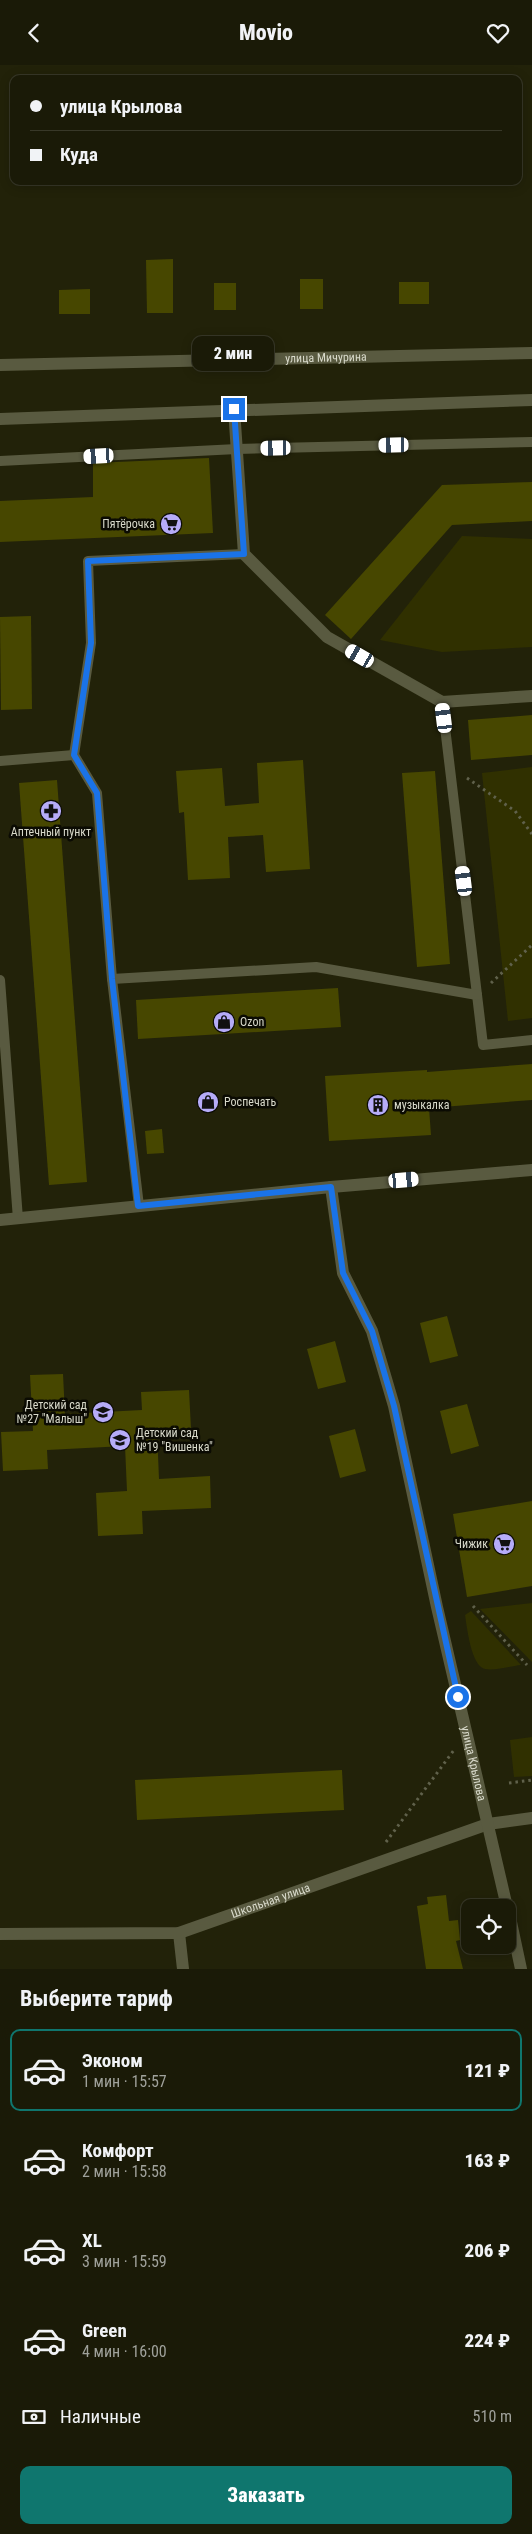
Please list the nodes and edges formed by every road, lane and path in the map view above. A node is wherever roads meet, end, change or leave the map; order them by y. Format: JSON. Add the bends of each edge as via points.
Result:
{"nodes":[{"id":1,"x":532,"y":353,"type":"edge"},
{"id":2,"x":0,"y":365,"type":"edge"},
{"id":3,"x":532,"y":400,"type":"edge"},
{"id":4,"x":234,"y":409,"type":"junction"},
{"id":5,"x":0,"y":419,"type":"edge"},
{"id":6,"x":532,"y":442,"type":"edge"},
{"id":7,"x":237,"y":449,"type":"junction"},
{"id":8,"x":0,"y":461,"type":"edge"},
{"id":9,"x":244,"y":554,"type":"junction"},
{"id":10,"x":532,"y":696,"type":"edge"},
{"id":11,"x":442,"y":703,"type":"junction"},
{"id":12,"x":74,"y":755,"type":"junction"},
{"id":13,"x":0,"y":761,"type":"edge"},
{"id":14,"x":450,"y":766,"type":"junction"},
{"id":15,"x":532,"y":834,"type":"edge"},
{"id":16,"x":532,"y":945,"type":"edge"},
{"id":17,"x":112,"y":979,"type":"junction"},
{"id":18,"x":0,"y":980,"type":"edge"},
{"id":19,"x":477,"y":995,"type":"junction"},
{"id":20,"x":532,"y":1040,"type":"edge"},
{"id":21,"x":532,"y":1170,"type":"edge"},
{"id":22,"x":331,"y":1187,"type":"junction"},
{"id":23,"x":138,"y":1206,"type":"junction"},
{"id":24,"x":18,"y":1219,"type":"junction"},
{"id":25,"x":0,"y":1220,"type":"edge"},
{"id":26,"x":473,"y":1606,"type":"dead end"},
{"id":27,"x":527,"y":1665,"type":"dead end"},
{"id":28,"x":467,"y":1733,"type":"junction"},
{"id":29,"x":532,"y":1780,"type":"edge"},
{"id":30,"x":509,"y":1783,"type":"dead end"},
{"id":31,"x":532,"y":1818,"type":"edge"},
{"id":32,"x":488,"y":1824,"type":"junction"},
{"id":33,"x":385,"y":1843,"type":"dead end"},
{"id":34,"x":505,"y":1899,"type":"edge"},
{"id":35,"x":179,"y":1933,"type":"junction"},
{"id":36,"x":0,"y":1934,"type":"edge"},
{"id":37,"x":516,"y":1947,"type":"edge"},
{"id":38,"x":183,"y":1969,"type":"edge"},
{"id":39,"x":521,"y":1969,"type":"edge"}],
"edges":[{"from":1,"to":2,"type":"street","name":"улица Мичурина"},
{"from":3,"to":4,"type":"street"},
{"from":4,"to":5,"type":"street"},
{"from":4,"to":7,"type":"street"},
{"from":6,"to":7,"type":"lane"},
{"from":7,"to":8,"type":"lane"},
{"from":7,"to":9,"type":"street"},
{"from":9,"to":11,"type":"street","via":[[327,637]]},
{"from":9,"to":12,"type":"lane","via":[[88,561],[91,643]]},
{"from":10,"to":11,"type":"street"},
{"from":11,"to":14,"type":"lane"},
{"from":12,"to":13,"type":"lane"},
{"from":12,"to":17,"type":"lane","via":[[97,793]]},
{"from":14,"to":15,"type":"path","via":[[515,811]]},
{"from":14,"to":19,"type":"lane"},
{"from":16,"to":19,"type":"path"},
{"from":17,"to":19,"type":"lane","via":[[316,967]]},
{"from":17,"to":23,"type":"lane"},
{"from":18,"to":24,"type":"lane"},
{"from":19,"to":20,"type":"lane","via":[[483,1045]]},
{"from":21,"to":22,"type":"street"},
{"from":22,"to":23,"type":"street"},
{"from":22,"to":28,"type":"street","name":"улица Крылова","via":[[343,1273],[372,1331],[394,1406]]},
{"from":23,"to":24,"type":"street"},
{"from":24,"to":25,"type":"street"},
{"from":26,"to":27,"type":"path"},
{"from":28,"to":32,"type":"street","name":"улица Крылова"},
{"from":28,"to":33,"type":"path"},
{"from":29,"to":30,"type":"path"},
{"from":31,"to":32,"type":"street","name":"Школьная улица"},
{"from":32,"to":34,"type":"street","name":"улица Крылова"},
{"from":32,"to":35,"type":"street","name":"Школьная улица"},
{"from":35,"to":36,"type":"street","name":"Школьная улица"},
{"from":35,"to":38,"type":"street"},
{"from":37,"to":39,"type":"street","name":"улица Крылова"}]}
